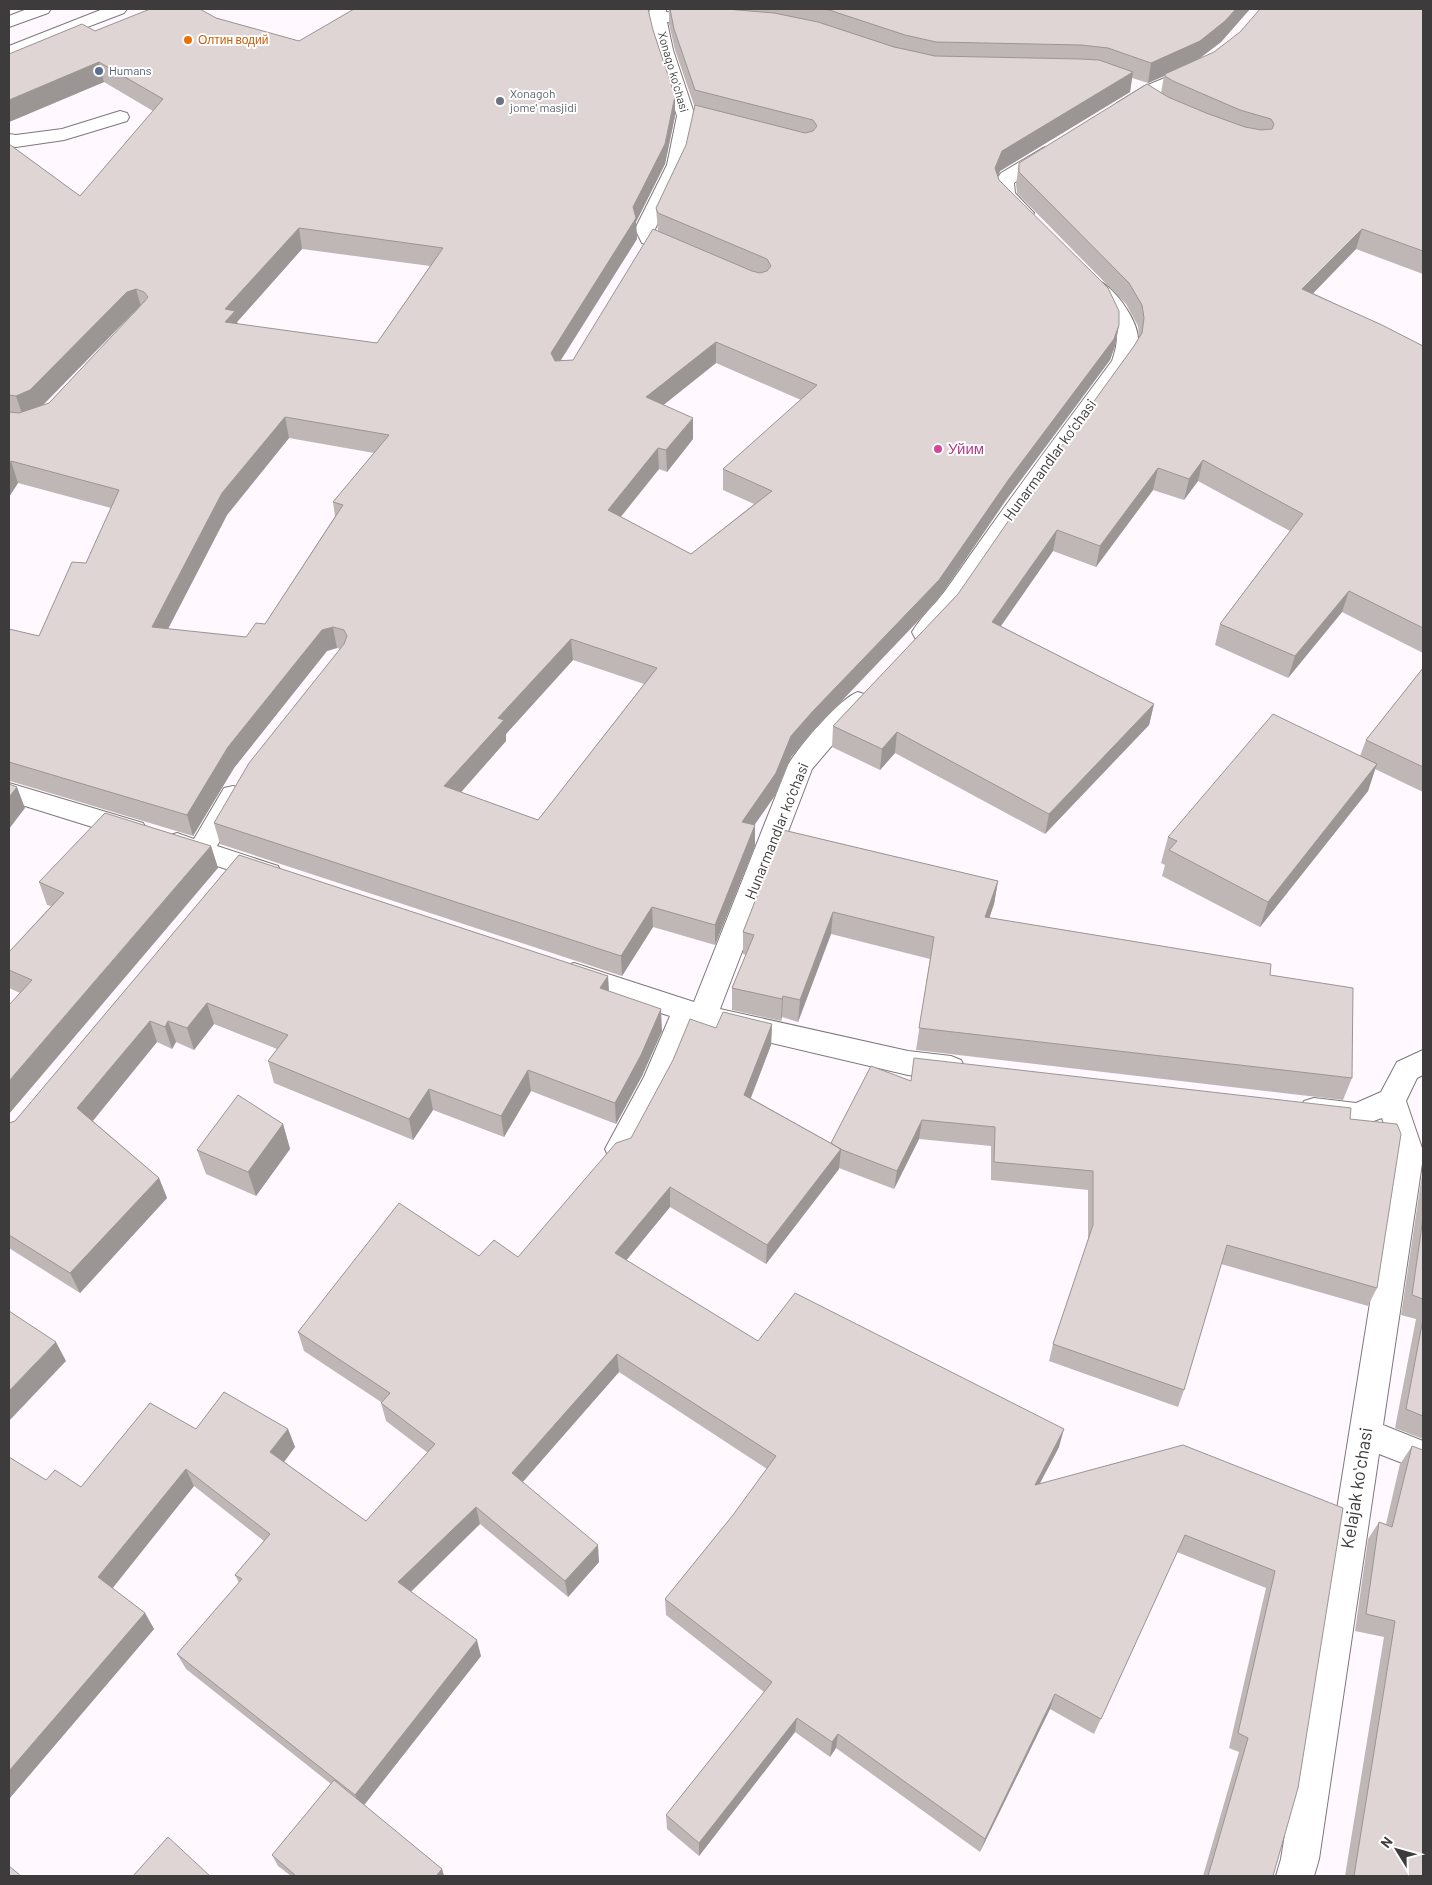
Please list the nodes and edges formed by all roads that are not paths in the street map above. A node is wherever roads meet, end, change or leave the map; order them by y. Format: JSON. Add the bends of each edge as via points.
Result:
{"nodes":[{"id":1,"x":42,"y":9,"type":"edge"},
{"id":2,"x":118,"y":9,"type":"edge"},
{"id":3,"x":658,"y":13,"type":"edge"},
{"id":4,"x":724,"y":21,"type":"edge"},
{"id":5,"x":9,"y":22,"type":"edge"},
{"id":6,"x":9,"y":52,"type":"edge"},
{"id":7,"x":1216,"y":57,"type":"edge"},
{"id":8,"x":686,"y":116,"type":"junction"},
{"id":9,"x":1107,"y":116,"type":"edge"},
{"id":10,"x":120,"y":117,"type":"dead end"},
{"id":11,"x":706,"y":120,"type":"edge"},
{"id":12,"x":9,"y":140,"type":"edge"},
{"id":13,"x":1066,"y":142,"type":"edge"},
{"id":14,"x":1039,"y":229,"type":"edge"},
{"id":15,"x":695,"y":258,"type":"edge"},
{"id":16,"x":1080,"y":271,"type":"edge"},
{"id":17,"x":907,"y":649,"type":"edge"},
{"id":18,"x":874,"y":684,"type":"edge"},
{"id":19,"x":244,"y":776,"type":"edge"},
{"id":20,"x":9,"y":792,"type":"edge"},
{"id":21,"x":201,"y":850,"type":"junction"},
{"id":22,"x":240,"y":863,"type":"junction"},
{"id":23,"x":296,"y":882,"type":"edge"},
{"id":24,"x":221,"y":886,"type":"edge"},
{"id":25,"x":548,"y":966,"type":"edge"},
{"id":26,"x":694,"y":1014,"type":"junction"},
{"id":27,"x":1423,"y":1062,"type":"edge"},
{"id":28,"x":977,"y":1071,"type":"edge"},
{"id":29,"x":1391,"y":1101,"type":"junction"},
{"id":30,"x":1293,"y":1107,"type":"edge"},
{"id":31,"x":620,"y":1149,"type":"edge"},
{"id":32,"x":1366,"y":1434,"type":"junction"},
{"id":33,"x":1423,"y":1456,"type":"edge"},
{"id":34,"x":1294,"y":1876,"type":"edge"}],
"edges":[{"from":1,"to":5,"type":"street"},
{"from":2,"to":6,"type":"street"},
{"from":3,"to":4,"type":"street","name":"Xonaqo koʻchasi"},
{"from":3,"to":8,"type":"street","name":"Xonaqo koʻchasi","via":[[664,50]]},
{"from":7,"to":9,"type":"street","via":[[1203,67]]},
{"from":8,"to":11,"type":"street"},
{"from":8,"to":15,"type":"street","name":"Xonaqo koʻchasi","via":[[676,165],[645,229],[644,247]]},
{"from":10,"to":12,"type":"street","via":[[64,134]]},
{"from":13,"to":14,"type":"street","via":[[1008,177],[1004,183],[1005,195]]},
{"from":16,"to":17,"type":"street","name":"Hunarmandlar ko‘chasi","via":[[1114,305],[1125,324],[1128,348],[1122,362],[946,608]]},
{"from":18,"to":26,"type":"street","name":"Hunarmandlar ko‘chasi","via":[[801,765]]},
{"from":19,"to":21,"type":"street"},
{"from":20,"to":21,"type":"street"},
{"from":21,"to":22,"type":"street"},
{"from":22,"to":23,"type":"street"},
{"from":22,"to":24,"type":"street"},
{"from":25,"to":26,"type":"street"},
{"from":26,"to":28,"type":"street","via":[[908,1063]]},
{"from":26,"to":31,"type":"street","name":"Hunarmandlar ko‘chasi"},
{"from":27,"to":29,"type":"street","via":[[1407,1070]]},
{"from":29,"to":30,"type":"street","via":[[1357,1115]]},
{"from":29,"to":32,"type":"street","name":"Kelajak koʻchasi","via":[[1409,1153]]},
{"from":32,"to":33,"type":"street"},
{"from":32,"to":34,"type":"street","name":"Kelajak koʻchasi","via":[[1301,1849]]}]}
